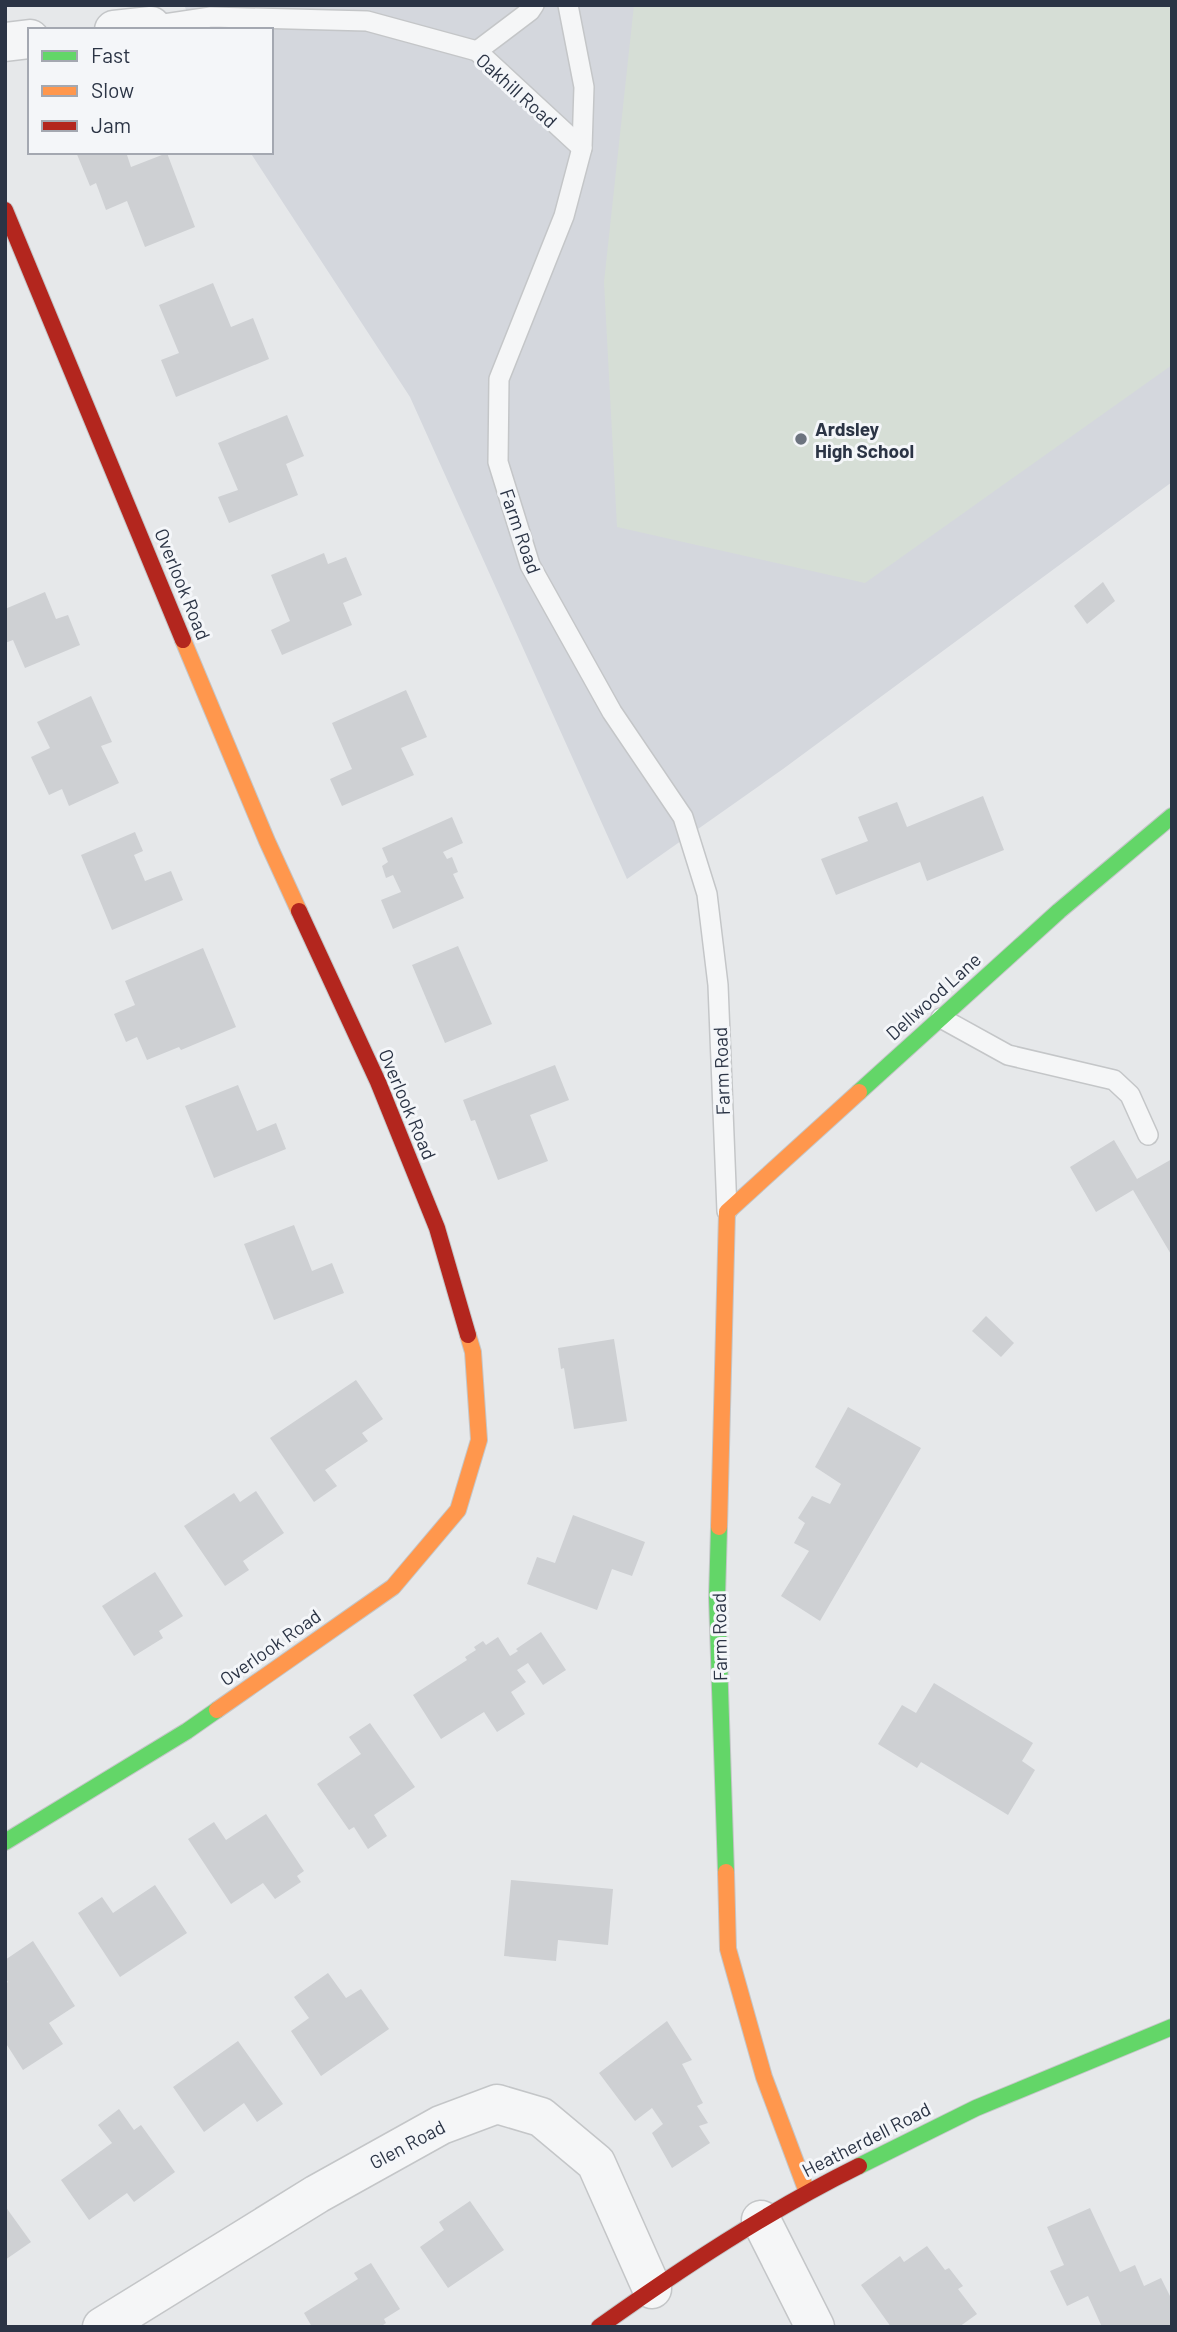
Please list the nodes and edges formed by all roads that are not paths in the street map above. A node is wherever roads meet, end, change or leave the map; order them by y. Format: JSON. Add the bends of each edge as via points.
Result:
{"nodes":[{"id":1,"x":534,"y":5,"type":"edge"},
{"id":2,"x":568,"y":5,"type":"edge"},
{"id":3,"x":209,"y":11,"type":"edge"},
{"id":4,"x":151,"y":26,"type":"joint"},
{"id":5,"x":132,"y":28,"type":"edge"},
{"id":6,"x":28,"y":39,"type":"edge"},
{"id":7,"x":5,"y":42,"type":"edge"},
{"id":8,"x":477,"y":51,"type":"junction"},
{"id":9,"x":582,"y":148,"type":"junction"},
{"id":10,"x":5,"y":210,"type":"edge"},
{"id":11,"x":1172,"y":816,"type":"edge"},
{"id":12,"x":941,"y":1018,"type":"junction"},
{"id":13,"x":1149,"y":1135,"type":"dead end"},
{"id":14,"x":727,"y":1212,"type":"junction"},
{"id":15,"x":5,"y":1842,"type":"edge"},
{"id":16,"x":1172,"y":2027,"type":"edge"},
{"id":17,"x":807,"y":2192,"type":"junction"},
{"id":18,"x":761,"y":2220,"type":"junction"},
{"id":19,"x":652,"y":2289,"type":"junction"},
{"id":20,"x":103,"y":2327,"type":"edge"},
{"id":21,"x":599,"y":2327,"type":"edge"},
{"id":22,"x":815,"y":2327,"type":"edge"}],
"edges":[{"from":1,"to":8,"type":"lane"},
{"from":2,"to":9,"type":"lane","name":"Farm Road","via":[[584,87]]},
{"from":3,"to":4,"type":"lane","name":"Oakhill Road"},
{"from":3,"to":8,"type":"lane","name":"Oakhill Road","via":[[367,21]]},
{"from":4,"to":5,"type":"street","name":"Oakhill Road"},
{"from":6,"to":7,"type":"street"},
{"from":8,"to":9,"type":"lane","name":"Oakhill Road"},
{"from":9,"to":14,"type":"lane","name":"Farm Road","via":[[564,216],[499,379],[498,462],[530,565],[612,712],[683,817],[707,894],[718,985]]},
{"from":10,"to":15,"type":"street","name":"Overlook Road","via":[[267,841],[378,1082],[437,1228],[473,1352],[479,1440],[458,1510],[393,1587],[187,1731]]},
{"from":11,"to":12,"type":"street","name":"Dellwood Lane"},
{"from":12,"to":13,"type":"lane","via":[[1008,1055],[1114,1080],[1130,1095]]},
{"from":12,"to":14,"type":"street","name":"Dellwood Lane"},
{"from":14,"to":17,"type":"street","name":"Farm Road","via":[[717,1597],[729,1949],[764,2077]]},
{"from":16,"to":17,"type":"street","name":"Heatherdell Road","via":[[976,2108]]},
{"from":17,"to":18,"type":"street","name":"Heatherdell Road"},
{"from":18,"to":19,"type":"street","name":"Heatherdell Road"},
{"from":18,"to":22,"type":"street"},
{"from":19,"to":20,"type":"street","name":"Glen Road","via":[[596,2164],[541,2117],[497,2104],[441,2125],[317,2194]]},
{"from":19,"to":21,"type":"street","name":"Heatherdell Road"}]}
